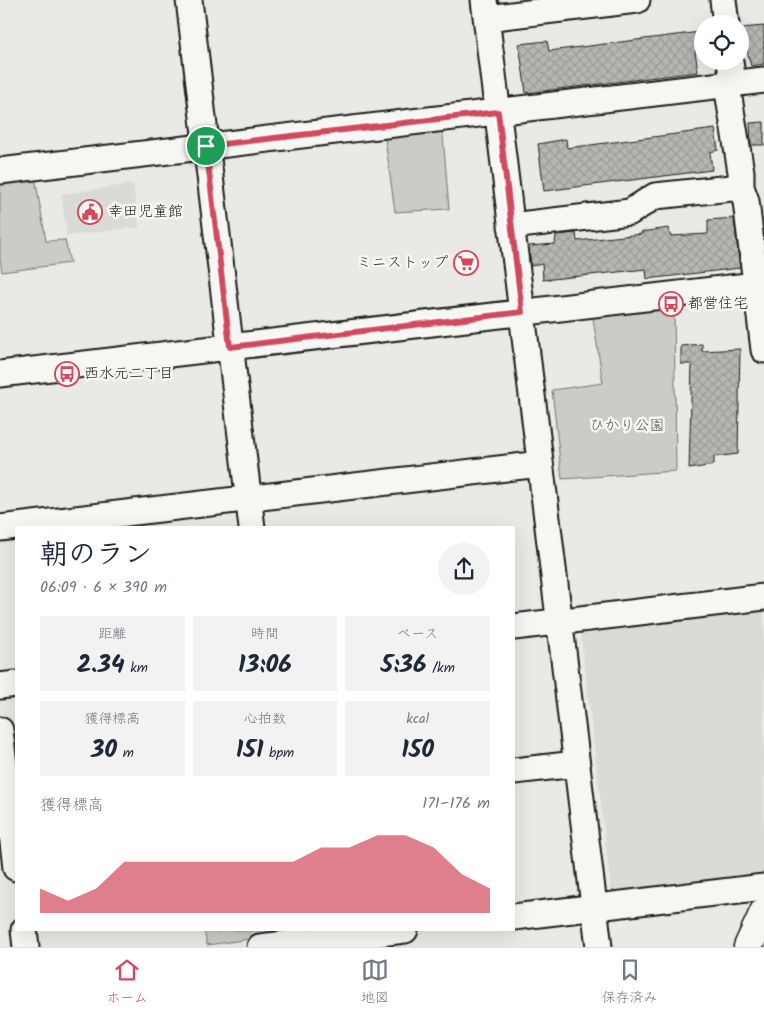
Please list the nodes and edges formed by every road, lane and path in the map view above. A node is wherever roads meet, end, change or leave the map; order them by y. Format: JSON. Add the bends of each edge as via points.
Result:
{"nodes":[{"id":1,"x":189,"y":0,"type":"edge"},
{"id":2,"x":637,"y":0,"type":"edge"},
{"id":3,"x":723,"y":0,"type":"edge"},
{"id":4,"x":486,"y":9,"type":"edge"},
{"id":5,"x":725,"y":15,"type":"edge"},
{"id":6,"x":730,"y":77,"type":"edge"},
{"id":7,"x":764,"y":80,"type":"edge"},
{"id":8,"x":498,"y":112,"type":"junction"},
{"id":9,"x":206,"y":146,"type":"junction"},
{"id":10,"x":0,"y":171,"type":"edge"},
{"id":11,"x":750,"y":195,"type":"edge"},
{"id":12,"x":511,"y":226,"type":"junction"},
{"id":13,"x":760,"y":284,"type":"edge"},
{"id":14,"x":522,"y":312,"type":"junction"},
{"id":15,"x":230,"y":347,"type":"junction"},
{"id":16,"x":764,"y":350,"type":"edge"},
{"id":17,"x":0,"y":374,"type":"edge"},
{"id":18,"x":540,"y":464,"type":"junction"},
{"id":19,"x":248,"y":498,"type":"junction"},
{"id":20,"x":15,"y":526,"type":"edge"},
{"id":21,"x":17,"y":526,"type":"edge"},
{"id":22,"x":252,"y":526,"type":"edge"},
{"id":23,"x":0,"y":528,"type":"edge"},
{"id":24,"x":764,"y":597,"type":"edge"},
{"id":25,"x":560,"y":622,"type":"junction"},
{"id":26,"x":515,"y":627,"type":"edge"},
{"id":27,"x":15,"y":684,"type":"edge"},
{"id":28,"x":0,"y":686,"type":"edge"},
{"id":29,"x":0,"y":730,"type":"edge"},
{"id":30,"x":576,"y":764,"type":"junction"},
{"id":31,"x":515,"y":771,"type":"edge"},
{"id":32,"x":14,"y":830,"type":"edge"},
{"id":33,"x":15,"y":849,"type":"edge"},
{"id":34,"x":764,"y":887,"type":"edge"},
{"id":35,"x":594,"y":908,"type":"junction"},
{"id":36,"x":764,"y":912,"type":"edge"},
{"id":37,"x":515,"y":918,"type":"edge"},
{"id":38,"x":24,"y":931,"type":"edge"},
{"id":39,"x":395,"y":931,"type":"edge"},
{"id":40,"x":302,"y":940,"type":"edge"},
{"id":41,"x":26,"y":947,"type":"edge"},
{"id":42,"x":260,"y":947,"type":"edge"},
{"id":43,"x":599,"y":947,"type":"edge"},
{"id":44,"x":748,"y":947,"type":"edge"}],
"edges":[{"from":1,"to":9,"type":"street"},
{"from":2,"to":4,"type":"street"},
{"from":3,"to":5,"type":"street"},
{"from":4,"to":8,"type":"street"},
{"from":6,"to":7,"type":"street"},
{"from":6,"to":8,"type":"street"},
{"from":6,"to":11,"type":"street","via":[[741,172]]},
{"from":8,"to":9,"type":"street"},
{"from":8,"to":12,"type":"street"},
{"from":9,"to":10,"type":"street"},
{"from":9,"to":15,"type":"street"},
{"from":11,"to":12,"type":"street","via":[[655,196],[630,212]]},
{"from":11,"to":13,"type":"street"},
{"from":12,"to":14,"type":"street"},
{"from":13,"to":14,"type":"street"},
{"from":13,"to":16,"type":"street"},
{"from":14,"to":15,"type":"street"},
{"from":14,"to":18,"type":"street"},
{"from":15,"to":17,"type":"street"},
{"from":15,"to":19,"type":"street"},
{"from":18,"to":19,"type":"street"},
{"from":18,"to":25,"type":"street"},
{"from":19,"to":21,"type":"street"},
{"from":19,"to":22,"type":"street"},
{"from":20,"to":23,"type":"street"},
{"from":24,"to":25,"type":"street"},
{"from":25,"to":26,"type":"street"},
{"from":25,"to":30,"type":"street"},
{"from":27,"to":28,"type":"street"},
{"from":29,"to":32,"type":"street"},
{"from":30,"to":31,"type":"street"},
{"from":30,"to":35,"type":"street"},
{"from":32,"to":33,"type":"street"},
{"from":34,"to":35,"type":"street"},
{"from":35,"to":37,"type":"street"},
{"from":35,"to":43,"type":"street"},
{"from":36,"to":44,"type":"main road"},
{"from":38,"to":41,"type":"street"},
{"from":39,"to":40,"type":"street"},
{"from":40,"to":42,"type":"street"}]}
